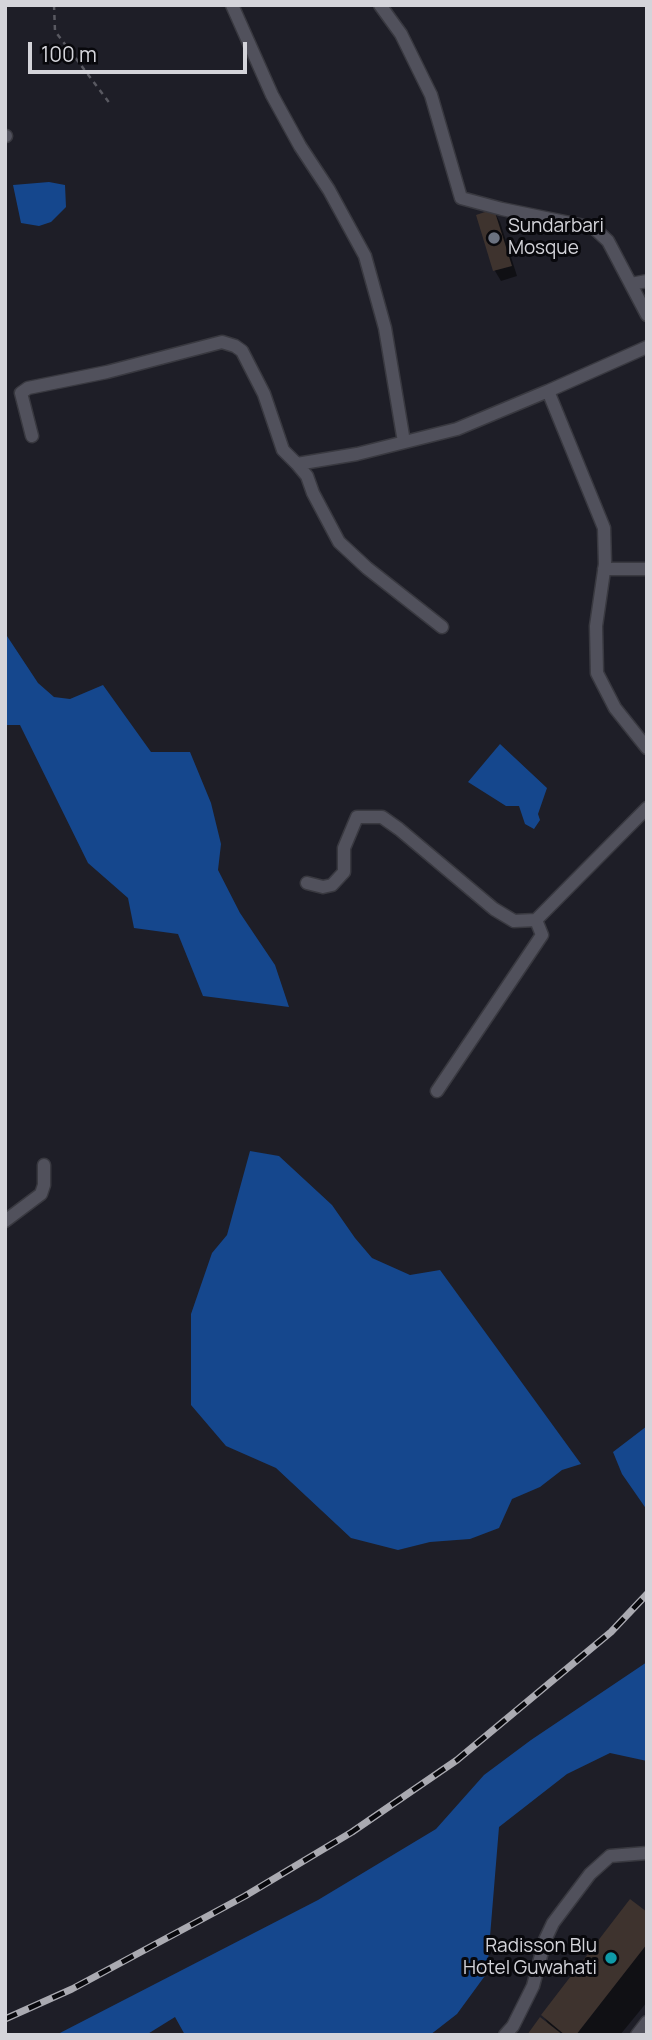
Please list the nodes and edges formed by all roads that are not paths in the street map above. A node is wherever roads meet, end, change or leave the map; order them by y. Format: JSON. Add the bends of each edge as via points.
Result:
{"nodes":[{"id":1,"x":232,"y":5,"type":"edge"},
{"id":2,"x":380,"y":5,"type":"edge"},
{"id":3,"x":647,"y":281,"type":"edge"},
{"id":4,"x":631,"y":284,"type":"junction"},
{"id":5,"x":647,"y":315,"type":"edge"},
{"id":6,"x":647,"y":347,"type":"edge"},
{"id":7,"x":548,"y":391,"type":"junction"},
{"id":8,"x":32,"y":436,"type":"dead end"},
{"id":9,"x":404,"y":442,"type":"junction"},
{"id":10,"x":297,"y":464,"type":"junction"},
{"id":11,"x":604,"y":569,"type":"junction"},
{"id":12,"x":647,"y":569,"type":"edge"},
{"id":13,"x":442,"y":627,"type":"dead end"},
{"id":14,"x":647,"y":748,"type":"edge"},
{"id":15,"x":647,"y":808,"type":"edge"},
{"id":16,"x":307,"y":883,"type":"dead end"},
{"id":17,"x":536,"y":920,"type":"junction"},
{"id":18,"x":437,"y":1091,"type":"dead end"},
{"id":19,"x":44,"y":1165,"type":"dead end"},
{"id":20,"x":5,"y":1221,"type":"edge"},
{"id":21,"x":647,"y":1853,"type":"edge"},
{"id":22,"x":647,"y":2022,"type":"edge"},
{"id":23,"x":505,"y":2035,"type":"edge"},
{"id":24,"x":637,"y":2035,"type":"edge"}],
"edges":[{"from":1,"to":9,"type":"street","via":[[272,95],[365,256],[385,328]]},
{"from":2,"to":4,"type":"street","via":[[401,34],[432,95],[461,198],[594,228],[608,240]]},
{"from":3,"to":4,"type":"street"},
{"from":4,"to":5,"type":"street"},
{"from":6,"to":7,"type":"street"},
{"from":7,"to":9,"type":"street","via":[[457,429]]},
{"from":7,"to":11,"type":"street","via":[[604,528]]},
{"from":8,"to":10,"type":"street","via":[[21,393],[28,388],[222,341],[242,351],[264,394],[283,450]]},
{"from":9,"to":10,"type":"street"},
{"from":10,"to":13,"type":"street","via":[[339,542]]},
{"from":11,"to":12,"type":"street"},
{"from":11,"to":14,"type":"street","via":[[596,626],[597,673],[615,708]]},
{"from":15,"to":17,"type":"street"},
{"from":16,"to":17,"type":"street","via":[[332,885],[344,872],[344,848],[357,817],[382,817],[494,909],[514,921]]},
{"from":17,"to":18,"type":"street","via":[[542,935]]},
{"from":19,"to":20,"type":"street","via":[[41,1194]]},
{"from":21,"to":23,"type":"street","via":[[610,1856],[590,1874],[553,1923],[533,1986]]},
{"from":22,"to":24,"type":"street"}]}
